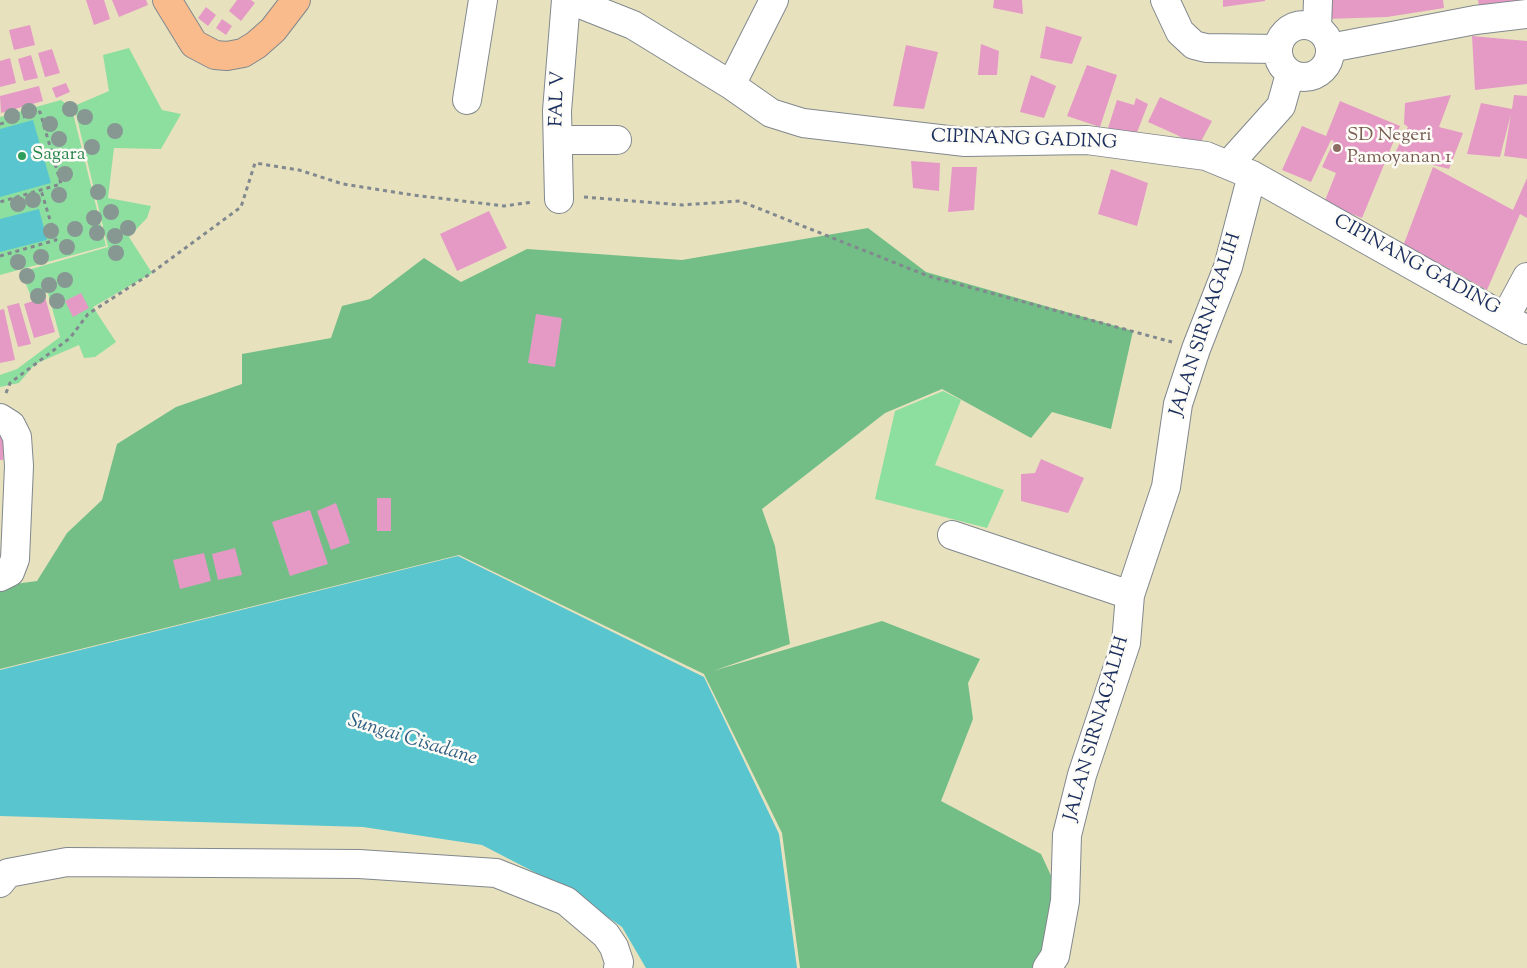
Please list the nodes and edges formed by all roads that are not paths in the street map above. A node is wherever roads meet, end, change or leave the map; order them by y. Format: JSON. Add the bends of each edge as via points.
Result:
{"nodes":[{"id":1,"x":167,"y":0,"type":"edge"},
{"id":2,"x":296,"y":0,"type":"edge"},
{"id":3,"x":483,"y":0,"type":"edge"},
{"id":4,"x":566,"y":0,"type":"edge"},
{"id":5,"x":570,"y":0,"type":"edge"},
{"id":6,"x":774,"y":0,"type":"edge"},
{"id":7,"x":1165,"y":0,"type":"edge"},
{"id":8,"x":1318,"y":0,"type":"edge"},
{"id":9,"x":1473,"y":10,"type":"edge"},
{"id":10,"x":1527,"y":14,"type":"edge"},
{"id":11,"x":1323,"y":38,"type":"junction"},
{"id":12,"x":1278,"y":49,"type":"junction"},
{"id":13,"x":1290,"y":74,"type":"junction"},
{"id":14,"x":731,"y":85,"type":"junction"},
{"id":15,"x":467,"y":100,"type":"dead end"},
{"id":16,"x":558,"y":140,"type":"junction"},
{"id":17,"x":617,"y":140,"type":"dead end"},
{"id":18,"x":1241,"y":170,"type":"junction"},
{"id":19,"x":559,"y":199,"type":"road end"},
{"id":20,"x":1527,"y":277,"type":"edge"},
{"id":21,"x":1516,"y":323,"type":"edge"},
{"id":22,"x":3,"y":406,"type":"edge"},
{"id":23,"x":952,"y":534,"type":"dead end"},
{"id":24,"x":0,"y":577,"type":"edge"},
{"id":25,"x":1130,"y":595,"type":"junction"},
{"id":26,"x":0,"y":883,"type":"edge"},
{"id":27,"x":618,"y":968,"type":"edge"},
{"id":28,"x":1047,"y":968,"type":"edge"}],
"edges":[{"from":1,"to":2,"type":"main road","via":[[194,44],[215,55],[227,56],[243,53],[256,45],[273,30]]},
{"from":3,"to":15,"type":"street"},
{"from":4,"to":16,"type":"street","name":"FAL V","via":[[558,80]]},
{"from":5,"to":14,"type":"street","name":"CIPINANG GADING","via":[[633,25]]},
{"from":6,"to":14,"type":"street"},
{"from":7,"to":12,"type":"street","via":[[1180,32],[1194,46]]},
{"from":8,"to":11,"type":"street"},
{"from":9,"to":10,"type":"street"},
{"from":9,"to":11,"type":"street"},
{"from":11,"to":12,"type":"street","via":[[1307,25],[1291,28],[1280,39]]},
{"from":11,"to":13,"type":"street","via":[[1328,62],[1318,73],[1304,77]]},
{"from":12,"to":13,"type":"street","via":[[1280,63]]},
{"from":13,"to":18,"type":"street","via":[[1280,106]]},
{"from":14,"to":18,"type":"street","name":"CIPINANG GADING","via":[[771,113],[803,123],[965,142],[1087,140],[1206,156]]},
{"from":16,"to":17,"type":"street"},
{"from":16,"to":19,"type":"street","name":"FAL V"},
{"from":18,"to":21,"type":"street","name":"CIPINANG GADING"},
{"from":18,"to":25,"type":"street","name":"JALAN SIRNAGALIH","via":[[1228,267],[1178,404],[1166,487]]},
{"from":20,"to":21,"type":"street"},
{"from":22,"to":24,"type":"street","via":[[17,437],[19,466],[15,559],[10,572]]},
{"from":23,"to":25,"type":"street"},
{"from":25,"to":28,"type":"street","name":"JALAN SIRNAGALIH","via":[[1126,643],[1082,775],[1067,835],[1065,901],[1055,956]]},
{"from":26,"to":27,"type":"street","via":[[8,873],[67,862],[359,864],[496,873],[566,901],[606,934],[614,947]]}]}
